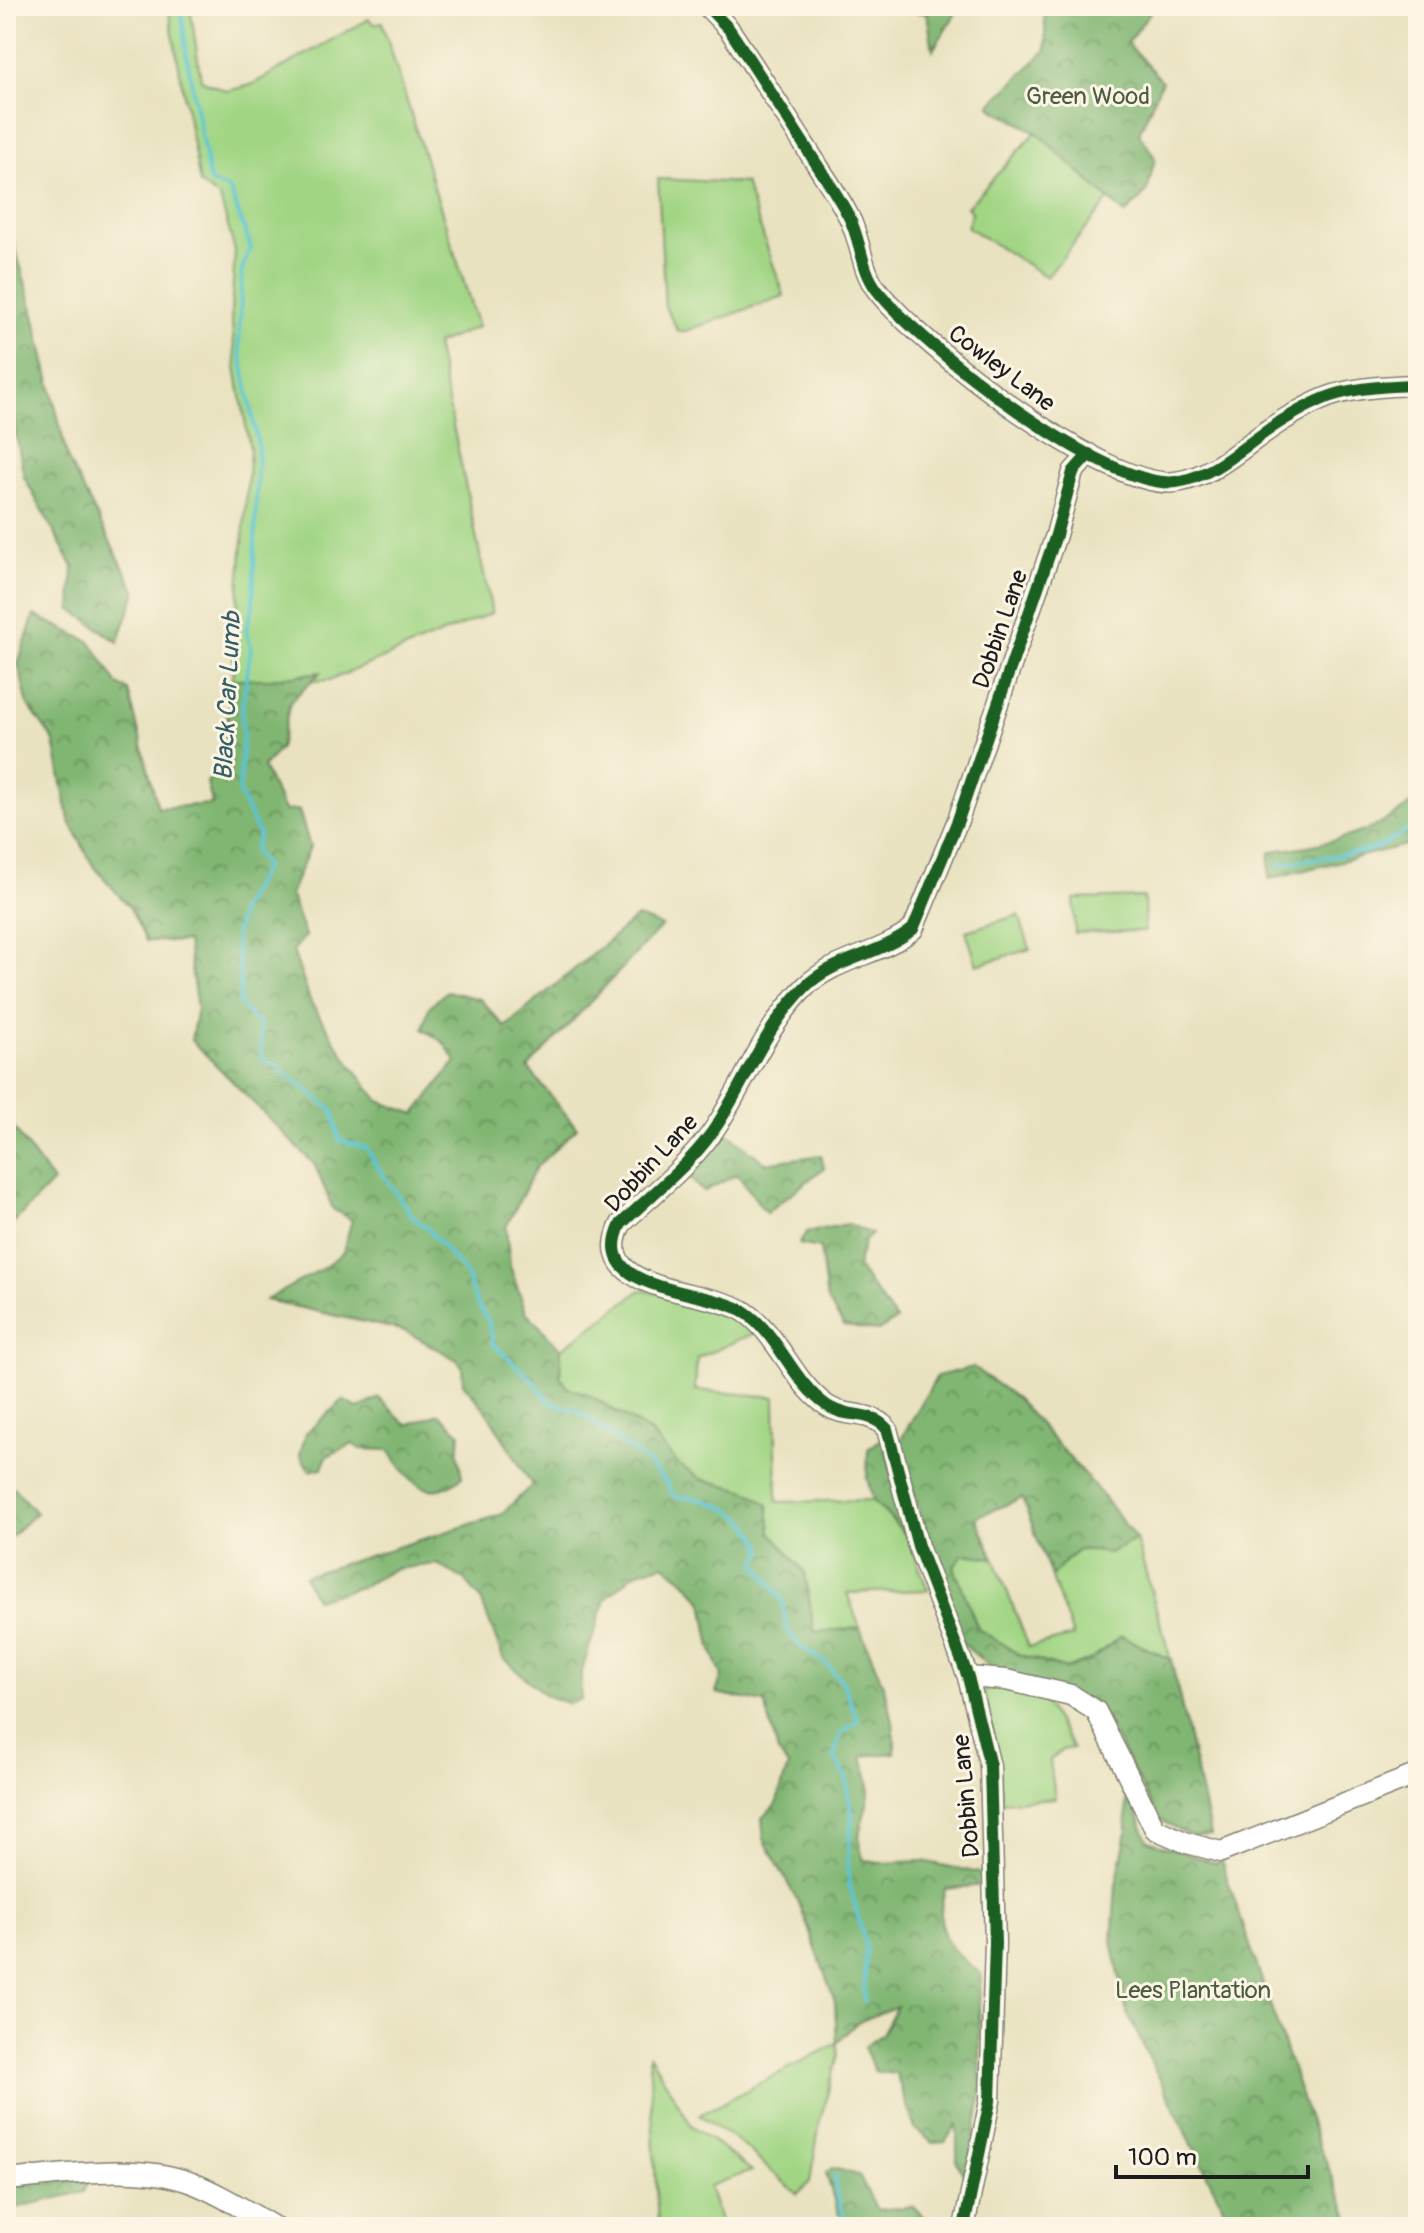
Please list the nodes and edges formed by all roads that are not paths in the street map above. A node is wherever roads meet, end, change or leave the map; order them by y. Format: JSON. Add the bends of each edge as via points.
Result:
{"nodes":[{"id":1,"x":707,"y":6,"type":"edge"},
{"id":2,"x":1418,"y":385,"type":"edge"},
{"id":3,"x":1060,"y":438,"type":"junction"},
{"id":4,"x":1089,"y":454,"type":"junction"},
{"id":5,"x":1073,"y":472,"type":"junction"},
{"id":6,"x":968,"y":1677,"type":"junction"},
{"id":7,"x":1418,"y":1774,"type":"edge"},
{"id":8,"x":6,"y":2180,"type":"edge"},
{"id":9,"x":274,"y":2227,"type":"edge"},
{"id":10,"x":964,"y":2227,"type":"edge"}],
"edges":[{"from":1,"to":3,"type":"street","name":"Cowley Lane","via":[[729,29],[850,217],[877,291],[973,379]]},
{"from":2,"to":4,"type":"street","name":"Cowley Lane","via":[[1335,395],[1284,420],[1216,466],[1175,482],[1141,479]]},
{"from":3,"to":4,"type":"street","name":"Cowley Lane"},
{"from":3,"to":5,"type":"street"},
{"from":4,"to":5,"type":"street","name":"Dobbin Lane"},
{"from":5,"to":6,"type":"street","name":"Dobbin Lane","via":[[958,820],[913,929],[807,984],[773,1024],[701,1147],[621,1224],[615,1236],[626,1271],[654,1286],[714,1299],[748,1314],[825,1405],[876,1418],[887,1429],[918,1546]]},
{"from":6,"to":7,"type":"street","via":[[1071,1695],[1096,1711],[1155,1829],[1221,1852]]},
{"from":6,"to":10,"type":"street","name":"Dobbin Lane","via":[[990,1766],[995,1943],[990,2101]]},
{"from":8,"to":9,"type":"street","via":[[152,2173],[189,2181]]}]}
